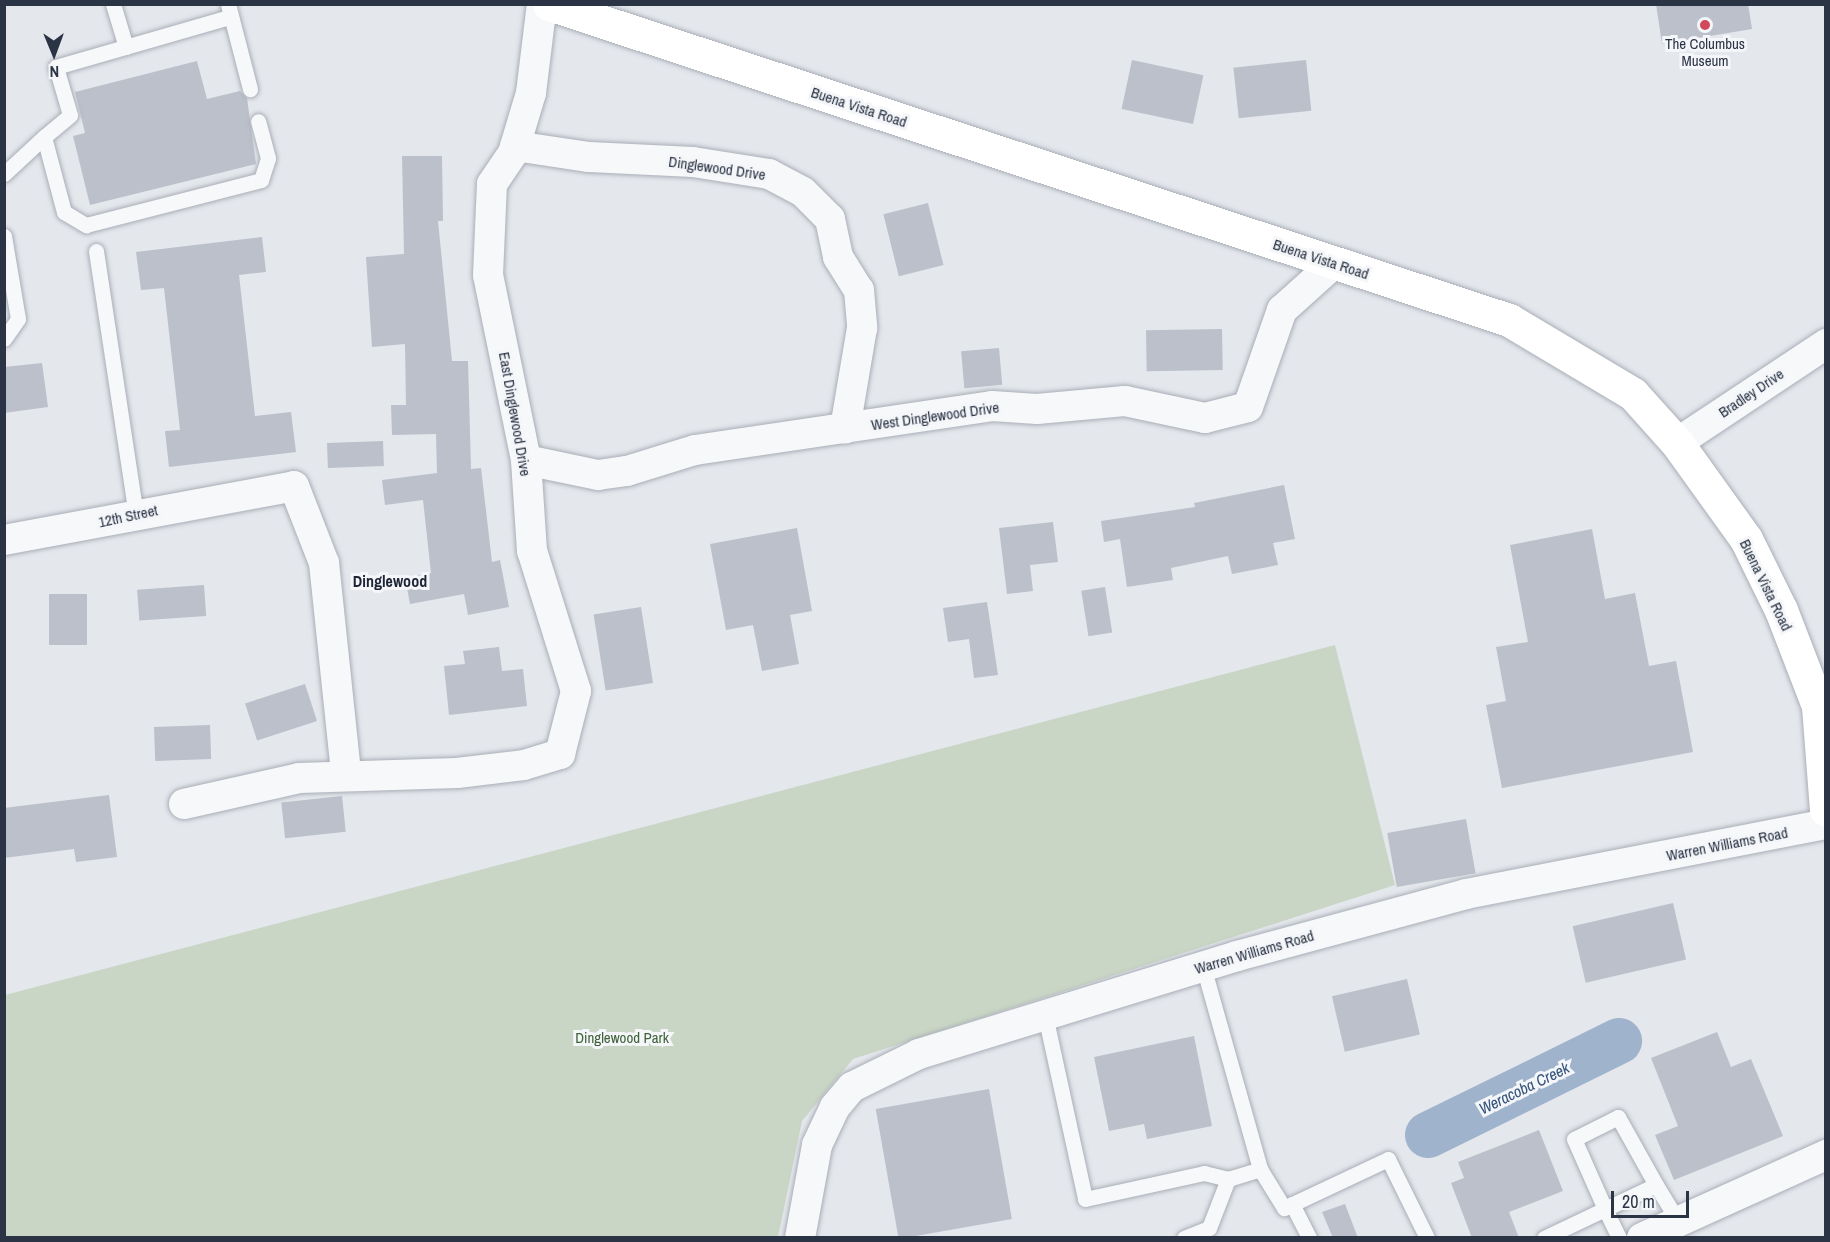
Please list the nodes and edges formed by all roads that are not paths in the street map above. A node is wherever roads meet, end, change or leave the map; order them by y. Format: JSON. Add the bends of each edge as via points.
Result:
{"nodes":[{"id":1,"x":113,"y":4,"type":"edge"},
{"id":2,"x":542,"y":4,"type":"edge"},
{"id":3,"x":549,"y":4,"type":"edge"},
{"id":4,"x":229,"y":11,"type":"edge"},
{"id":5,"x":126,"y":47,"type":"junction"},
{"id":6,"x":250,"y":89,"type":"dead end"},
{"id":7,"x":258,"y":121,"type":"dead end"},
{"id":8,"x":44,"y":137,"type":"junction"},
{"id":9,"x":515,"y":146,"type":"junction"},
{"id":10,"x":4,"y":174,"type":"edge"},
{"id":11,"x":4,"y":236,"type":"edge"},
{"id":12,"x":96,"y":250,"type":"dead end"},
{"id":13,"x":1333,"y":264,"type":"junction"},
{"id":14,"x":4,"y":339,"type":"edge"},
{"id":15,"x":1826,"y":344,"type":"edge"},
{"id":16,"x":844,"y":429,"type":"junction"},
{"id":17,"x":1677,"y":443,"type":"junction"},
{"id":18,"x":526,"y":460,"type":"junction"},
{"id":19,"x":136,"y":514,"type":"junction"},
{"id":20,"x":4,"y":540,"type":"edge"},
{"id":21,"x":1822,"y":694,"type":"edge"},
{"id":22,"x":346,"y":774,"type":"junction"},
{"id":23,"x":184,"y":804,"type":"dead end"},
{"id":24,"x":1826,"y":810,"type":"edge"},
{"id":25,"x":1826,"y":824,"type":"edge"},
{"id":26,"x":1203,"y":966,"type":"junction"},
{"id":27,"x":1045,"y":1016,"type":"junction"},
{"id":28,"x":1826,"y":1155,"type":"edge"},
{"id":29,"x":1260,"y":1169,"type":"junction"},
{"id":30,"x":1228,"y":1179,"type":"junction"},
{"id":31,"x":1656,"y":1185,"type":"junction"},
{"id":32,"x":1292,"y":1204,"type":"junction"},
{"id":33,"x":1605,"y":1209,"type":"junction"},
{"id":34,"x":1678,"y":1221,"type":"junction"},
{"id":35,"x":800,"y":1238,"type":"edge"},
{"id":36,"x":1184,"y":1238,"type":"edge"},
{"id":37,"x":1309,"y":1238,"type":"edge"},
{"id":38,"x":1427,"y":1238,"type":"edge"},
{"id":39,"x":1544,"y":1238,"type":"edge"},
{"id":40,"x":1618,"y":1238,"type":"edge"},
{"id":41,"x":1642,"y":1238,"type":"edge"}],
"edges":[{"from":1,"to":5,"type":"lane"},
{"from":2,"to":9,"type":"street","name":"East Dinglewood Drive","via":[[531,93]]},
{"from":3,"to":13,"type":"main road","name":"Buena Vista Road"},
{"from":4,"to":5,"type":"lane"},
{"from":4,"to":6,"type":"lane"},
{"from":5,"to":8,"type":"lane","via":[[56,67],[70,115]]},
{"from":7,"to":8,"type":"lane","via":[[268,158],[261,180],[87,225],[64,212]]},
{"from":8,"to":10,"type":"lane"},
{"from":9,"to":16,"type":"street","name":"Dinglewood Drive","via":[[589,157],[693,162],[769,174],[803,192],[830,219],[838,257],[859,290],[862,328]]},
{"from":9,"to":18,"type":"street","name":"East Dinglewood Drive","via":[[492,184],[488,274]]},
{"from":11,"to":14,"type":"lane","via":[[18,319]]},
{"from":12,"to":19,"type":"lane"},
{"from":13,"to":16,"type":"street","name":"West Dinglewood Drive","via":[[1282,310],[1248,407],[1205,418],[1125,401],[1037,409],[992,406]]},
{"from":13,"to":17,"type":"main road","name":"Buena Vista Road","via":[[1509,320],[1633,394]]},
{"from":15,"to":17,"type":"street","name":"Bradley Drive"},
{"from":16,"to":18,"type":"street","name":"West Dinglewood Drive","via":[[695,450],[627,471],[598,475]]},
{"from":17,"to":21,"type":"main road","name":"Buena Vista Road","via":[[1746,539]]},
{"from":18,"to":22,"type":"street","name":"East Dinglewood Drive","via":[[532,551],[576,691],[560,754],[524,765],[457,774]]},
{"from":19,"to":20,"type":"street","name":"12th Street"},
{"from":19,"to":22,"type":"street","name":"12th Street","via":[[294,486],[324,563]]},
{"from":21,"to":24,"type":"main road","name":"Buena Vista Road"},
{"from":22,"to":23,"type":"street","name":"East Dinglewood Drive","via":[[299,778]]},
{"from":25,"to":26,"type":"street","name":"Warren Williams Road","via":[[1466,894]]},
{"from":26,"to":27,"type":"street","name":"Warren Williams Road"},
{"from":26,"to":29,"type":"lane"},
{"from":27,"to":30,"type":"lane","via":[[1085,1199],[1204,1173]]},
{"from":27,"to":35,"type":"street","name":"Warren Williams Road","via":[[919,1054],[852,1087],[835,1107],[817,1146]]},
{"from":28,"to":34,"type":"street"},
{"from":29,"to":30,"type":"lane"},
{"from":29,"to":32,"type":"lane","via":[[1284,1208]]},
{"from":30,"to":36,"type":"lane","via":[[1209,1228]]},
{"from":31,"to":33,"type":"lane"},
{"from":31,"to":33,"type":"lane","via":[[1618,1117],[1574,1139]]},
{"from":31,"to":34,"type":"lane"},
{"from":32,"to":37,"type":"lane"},
{"from":32,"to":38,"type":"lane","via":[[1388,1159]]},
{"from":33,"to":39,"type":"lane"},
{"from":33,"to":40,"type":"lane"},
{"from":34,"to":41,"type":"street"}]}
